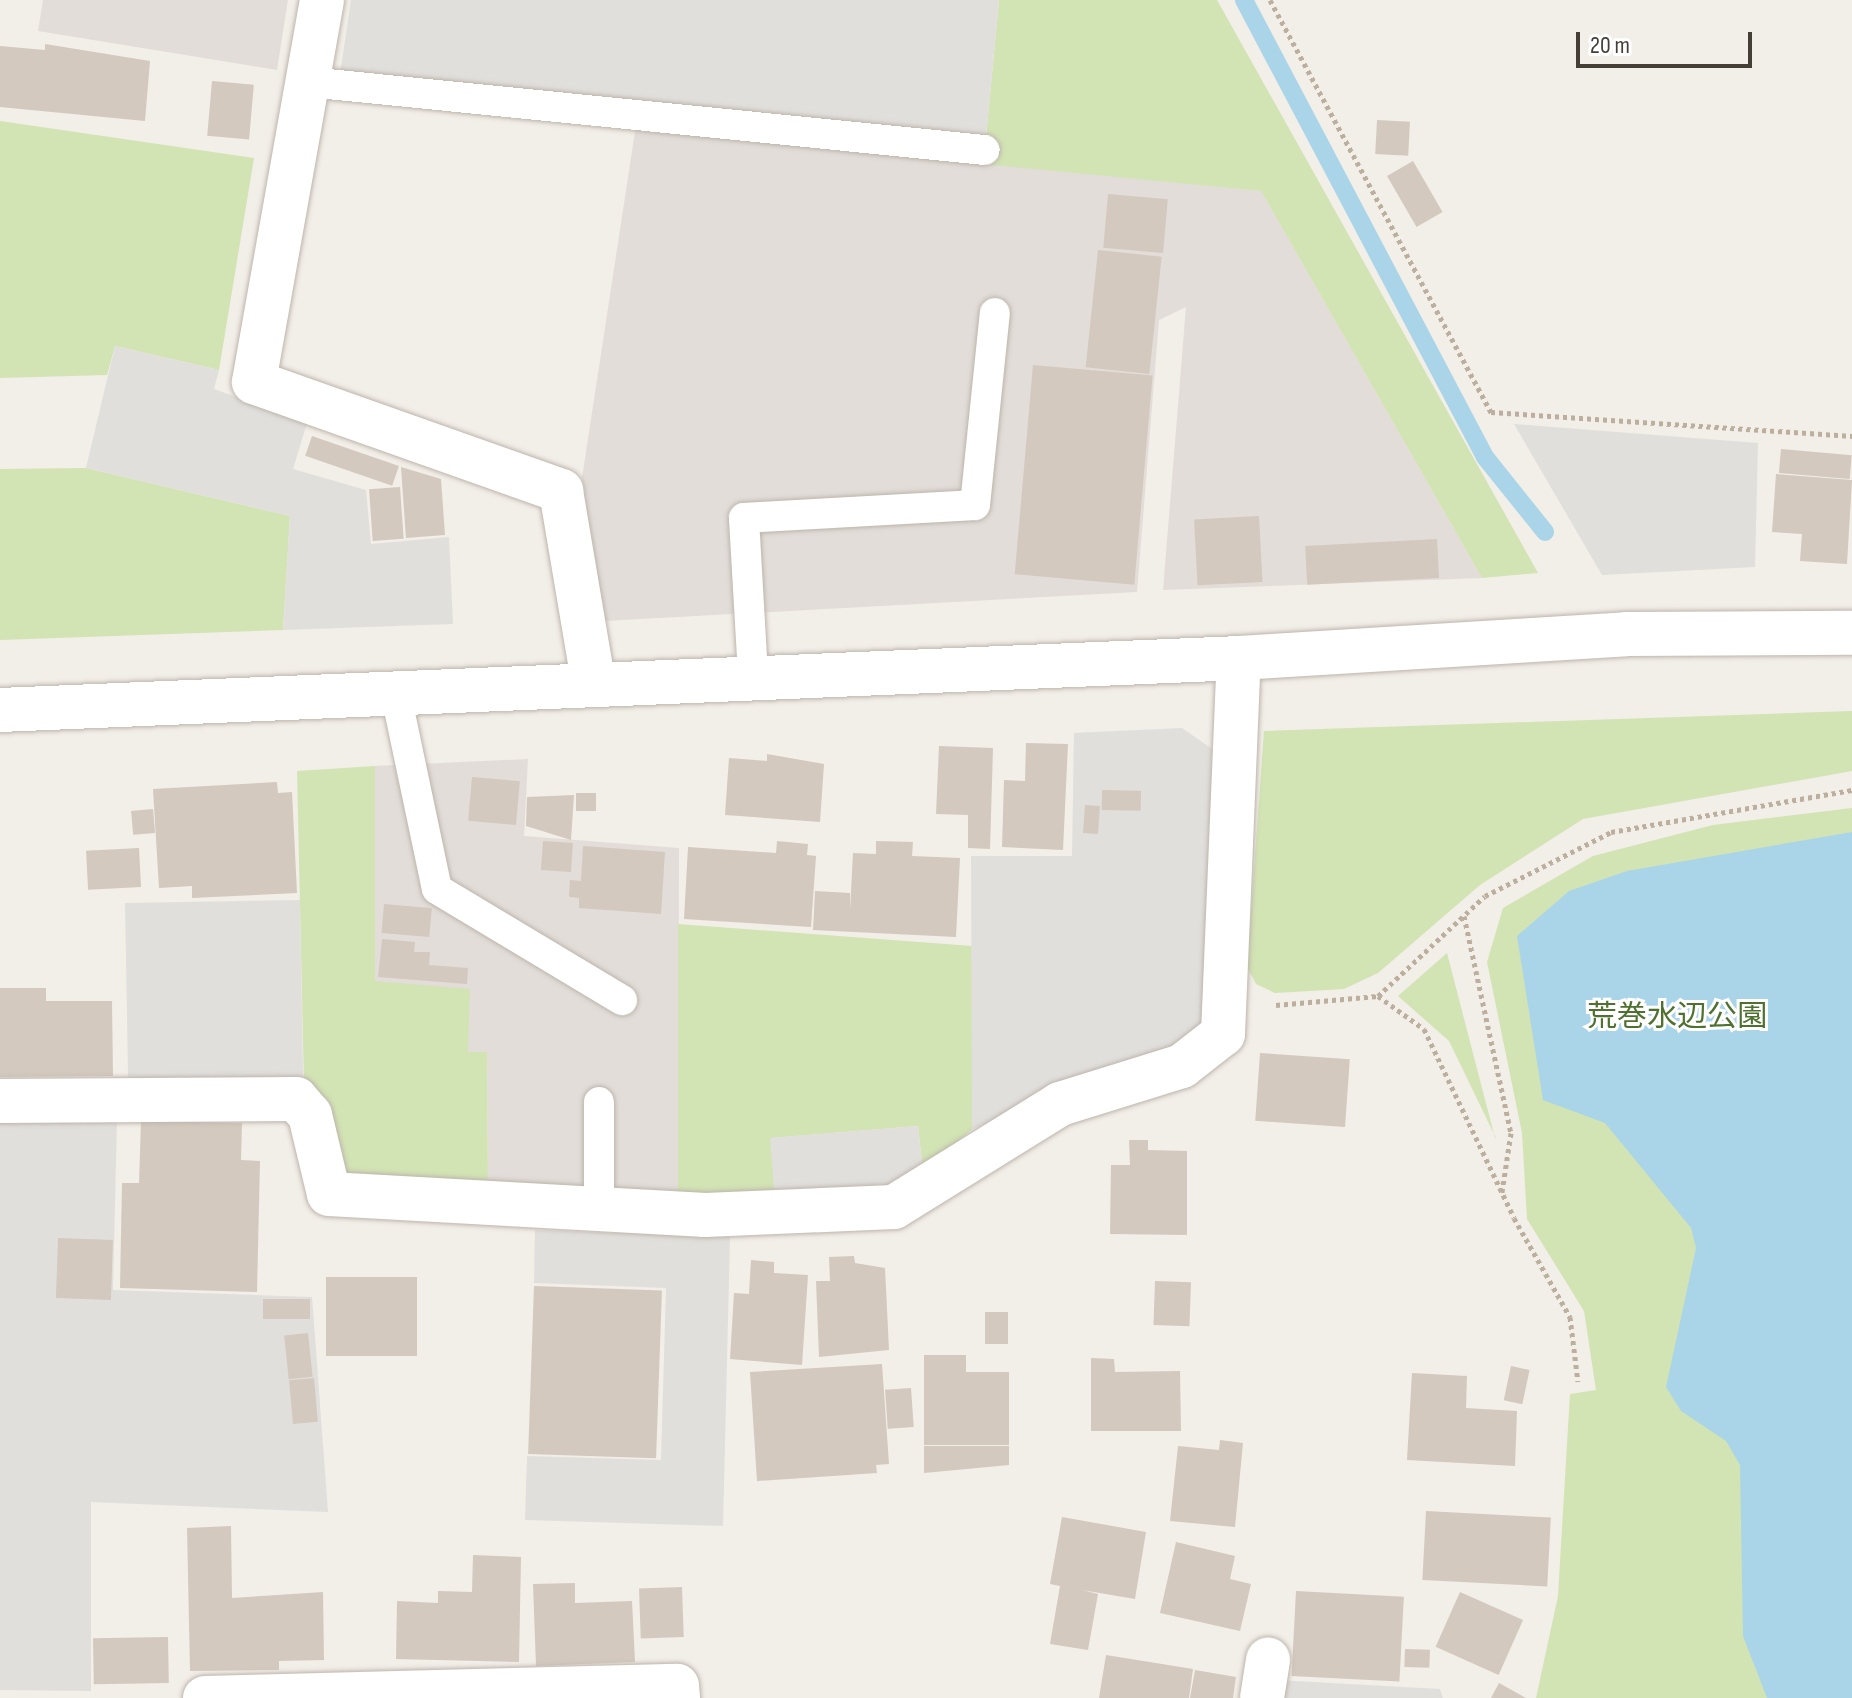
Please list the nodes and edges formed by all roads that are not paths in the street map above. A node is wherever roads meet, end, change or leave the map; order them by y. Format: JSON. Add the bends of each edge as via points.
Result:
{"nodes":[{"id":1,"x":322,"y":0,"type":"edge"},
{"id":2,"x":308,"y":82,"type":"junction"},
{"id":3,"x":985,"y":150,"type":"dead end"},
{"id":4,"x":995,"y":313,"type":"dead end"},
{"id":5,"x":1852,"y":633,"type":"edge"},
{"id":6,"x":1239,"y":658,"type":"junction"},
{"id":7,"x":753,"y":675,"type":"junction"},
{"id":8,"x":593,"y":681,"type":"junction"},
{"id":9,"x":395,"y":690,"type":"junction"},
{"id":10,"x":0,"y":710,"type":"edge"},
{"id":11,"x":622,"y":1000,"type":"dead end"},
{"id":12,"x":0,"y":1101,"type":"edge"},
{"id":13,"x":599,"y":1102,"type":"dead end"},
{"id":14,"x":599,"y":1210,"type":"junction"},
{"id":15,"x":205,"y":1698,"type":"edge"},
{"id":16,"x":678,"y":1698,"type":"edge"}],
"edges":[{"from":1,"to":2,"type":"street"},
{"from":2,"to":3,"type":"lane"},
{"from":2,"to":8,"type":"street","via":[[254,382],[561,491]]},
{"from":4,"to":7,"type":"lane","via":[[975,505],[744,518]]},
{"from":5,"to":6,"type":"street","via":[[1626,634]]},
{"from":6,"to":7,"type":"street"},
{"from":6,"to":14,"type":"street","via":[[1223,1034],[1182,1066],[1060,1104],[894,1207],[705,1215]]},
{"from":7,"to":8,"type":"street"},
{"from":8,"to":9,"type":"street"},
{"from":9,"to":10,"type":"street"},
{"from":9,"to":11,"type":"lane","via":[[437,889]]},
{"from":12,"to":14,"type":"street","via":[[296,1099],[310,1115],[329,1194]]},
{"from":13,"to":14,"type":"lane"},
{"from":15,"to":16,"type":"street","via":[[677,1686]]}]}
